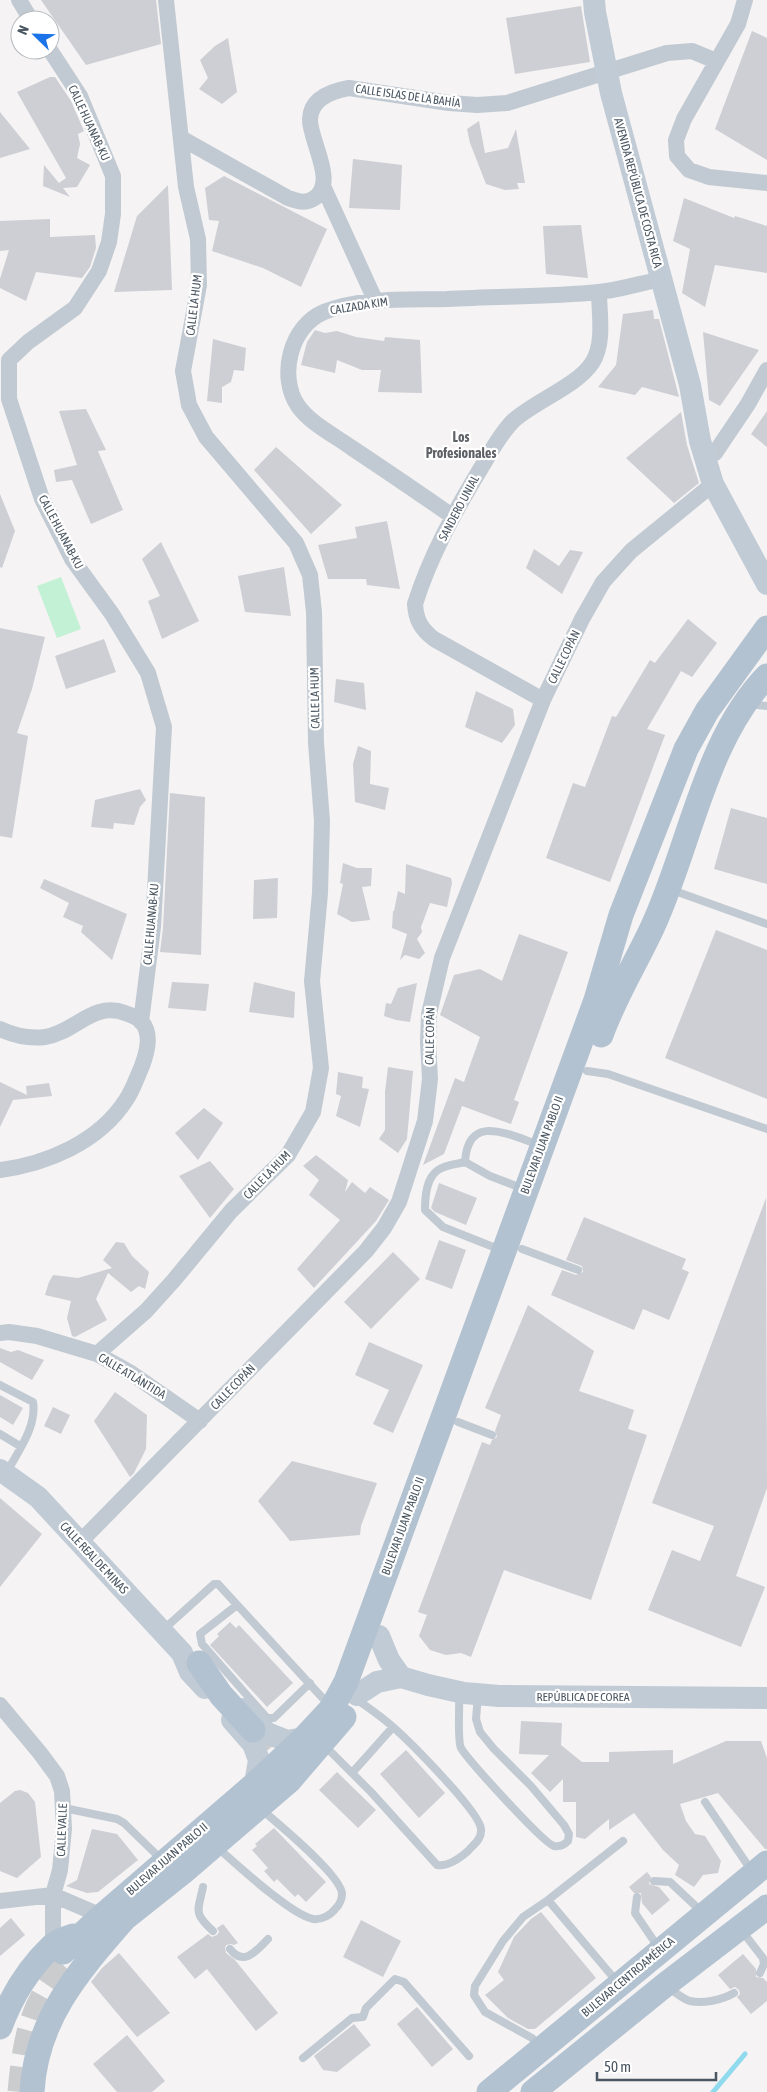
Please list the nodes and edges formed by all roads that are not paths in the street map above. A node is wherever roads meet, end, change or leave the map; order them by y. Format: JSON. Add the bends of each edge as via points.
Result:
{"nodes":[{"id":1,"x":166,"y":0,"type":"edge"},
{"id":2,"x":594,"y":0,"type":"edge"},
{"id":3,"x":745,"y":0,"type":"edge"},
{"id":4,"x":57,"y":60,"type":"edge"},
{"id":5,"x":716,"y":61,"type":"junction"},
{"id":6,"x":606,"y":73,"type":"junction"},
{"id":7,"x":181,"y":138,"type":"junction"},
{"id":8,"x":767,"y":183,"type":"edge"},
{"id":9,"x":323,"y":186,"type":"junction"},
{"id":10,"x":662,"y":279,"type":"junction"},
{"id":11,"x":600,"y":292,"type":"junction"},
{"id":12,"x":376,"y":302,"type":"junction"},
{"id":13,"x":767,"y":370,"type":"edge"},
{"id":14,"x":690,"y":384,"type":"junction"},
{"id":15,"x":715,"y":453,"type":"junction"},
{"id":16,"x":713,"y":484,"type":"junction"},
{"id":17,"x":452,"y":516,"type":"junction"},
{"id":18,"x":767,"y":559,"type":"edge"},
{"id":19,"x":767,"y":584,"type":"edge"},
{"id":20,"x":767,"y":628,"type":"edge"},
{"id":21,"x":767,"y":643,"type":"edge"},
{"id":22,"x":767,"y":676,"type":"edge"},
{"id":23,"x":543,"y":700,"type":"junction"},
{"id":24,"x":756,"y":705,"type":"edge"},
{"id":25,"x":656,"y":891,"type":"junction"},
{"id":26,"x":767,"y":924,"type":"edge"},
{"id":27,"x":603,"y":1004,"type":"junction"},
{"id":28,"x":141,"y":1022,"type":"junction"},
{"id":29,"x":0,"y":1029,"type":"edge"},
{"id":30,"x":587,"y":1071,"type":"junction"},
{"id":31,"x":767,"y":1129,"type":"edge"},
{"id":32,"x":542,"y":1146,"type":"junction"},
{"id":33,"x":465,"y":1162,"type":"junction"},
{"id":34,"x":0,"y":1170,"type":"edge"},
{"id":35,"x":526,"y":1189,"type":"junction"},
{"id":36,"x":513,"y":1250,"type":"junction"},
{"id":37,"x":578,"y":1270,"type":"dead end"},
{"id":38,"x":0,"y":1333,"type":"edge"},
{"id":39,"x":97,"y":1354,"type":"junction"},
{"id":40,"x":0,"y":1385,"type":"edge"},
{"id":41,"x":200,"y":1421,"type":"junction"},
{"id":42,"x":458,"y":1422,"type":"junction"},
{"id":43,"x":0,"y":1434,"type":"edge"},
{"id":44,"x":492,"y":1435,"type":"dead end"},
{"id":45,"x":20,"y":1446,"type":"junction"},
{"id":46,"x":3,"y":1472,"type":"edge"},
{"id":47,"x":80,"y":1542,"type":"junction"},
{"id":48,"x":237,"y":1605,"type":"junction"},
{"id":49,"x":162,"y":1631,"type":"junction"},
{"id":50,"x":379,"y":1636,"type":"junction"},
{"id":51,"x":191,"y":1658,"type":"junction"},
{"id":52,"x":401,"y":1677,"type":"junction"},
{"id":53,"x":310,"y":1684,"type":"junction"},
{"id":54,"x":468,"y":1693,"type":"junction"},
{"id":55,"x":356,"y":1696,"type":"junction"},
{"id":56,"x":767,"y":1698,"type":"edge"},
{"id":57,"x":0,"y":1705,"type":"edge"},
{"id":58,"x":332,"y":1708,"type":"junction"},
{"id":59,"x":393,"y":1728,"type":"junction"},
{"id":60,"x":254,"y":1730,"type":"tunnel mouth"},
{"id":61,"x":314,"y":1741,"type":"junction"},
{"id":62,"x":352,"y":1773,"type":"junction"},
{"id":63,"x":256,"y":1796,"type":"junction"},
{"id":64,"x":706,"y":1802,"type":"dead end"},
{"id":65,"x":64,"y":1808,"type":"junction"},
{"id":66,"x":623,"y":1841,"type":"dead end"},
{"id":67,"x":214,"y":1845,"type":"junction"},
{"id":68,"x":760,"y":1869,"type":"edge"},
{"id":69,"x":167,"y":1872,"type":"junction"},
{"id":70,"x":654,"y":1881,"type":"dead end"},
{"id":71,"x":203,"y":1887,"type":"dead end"},
{"id":72,"x":53,"y":1895,"type":"junction"},
{"id":73,"x":637,"y":1897,"type":"dead end"},
{"id":74,"x":548,"y":1900,"type":"junction"},
{"id":75,"x":0,"y":1901,"type":"edge"},
{"id":76,"x":767,"y":1907,"type":"edge"},
{"id":77,"x":705,"y":1914,"type":"junction"},
{"id":78,"x":102,"y":1927,"type":"junction"},
{"id":79,"x":740,"y":1928,"type":"junction"},
{"id":80,"x":212,"y":1931,"type":"dead end"},
{"id":81,"x":268,"y":1939,"type":"dead end"},
{"id":82,"x":58,"y":1948,"type":"junction"},
{"id":83,"x":230,"y":1949,"type":"dead end"},
{"id":84,"x":660,"y":1950,"type":"junction"},
{"id":85,"x":760,"y":1973,"type":"dead end"},
{"id":86,"x":24,"y":1980,"type":"junction"},
{"id":87,"x":619,"y":1984,"type":"junction"},
{"id":88,"x":665,"y":1985,"type":"junction"},
{"id":89,"x":734,"y":1993,"type":"dead end"},
{"id":90,"x":0,"y":1997,"type":"edge"},
{"id":91,"x":0,"y":2027,"type":"edge"},
{"id":92,"x":542,"y":2048,"type":"junction"},
{"id":93,"x":469,"y":2056,"type":"dead end"},
{"id":94,"x":303,"y":2058,"type":"dead end"},
{"id":95,"x":32,"y":2092,"type":"edge"},
{"id":96,"x":489,"y":2092,"type":"edge"},
{"id":97,"x":533,"y":2092,"type":"edge"}],
"edges":[{"from":1,"to":7,"type":"street","name":"CALLE LA HUM"},
{"from":2,"to":6,"type":"street","name":"AVENIDA REPÚBLICA DE COSTA RICA"},
{"from":3,"to":5,"type":"street","via":[[738,24]]},
{"from":4,"to":28,"type":"street","name":"CALLE HUANAB-KU","via":[[80,96],[113,176],[114,214],[99,271],[75,308],[9,360],[9,399],[42,499],[72,559],[112,614],[148,673],[164,727],[153,927]]},
{"from":5,"to":6,"type":"street","name":"CALLE ISLAS DE LA BAHÍA","via":[[692,51],[667,53]]},
{"from":5,"to":8,"type":"street","via":[[684,119],[676,140],[677,156],[689,170],[708,177]]},
{"from":6,"to":9,"type":"street","name":"CALLE ISLAS DE LA BAHÍA","via":[[507,103],[477,105],[349,88],[333,91],[314,106],[310,118],[322,166]]},
{"from":6,"to":10,"type":"street","name":"AVENIDA REPÚBLICA DE COSTA RICA"},
{"from":7,"to":9,"type":"street","via":[[299,202],[317,196]]},
{"from":7,"to":39,"type":"street","name":"CALLE LA HUM","via":[[186,187],[198,239],[199,285],[183,371],[188,406],[206,437],[296,543],[310,575],[322,821],[312,981],[321,1068],[313,1112],[288,1155],[231,1210],[146,1311]]},
{"from":9,"to":12,"type":"street","name":"CALLE ISLAS DE LA BAHÍA"},
{"from":10,"to":11,"type":"street","name":"CALZADA KIM"},
{"from":10,"to":14,"type":"street","name":"AVENIDA REPÚBLICA DE COSTA RICA"},
{"from":11,"to":12,"type":"street","name":"CALZADA KIM"},
{"from":11,"to":17,"type":"street","name":"SANDERO UNIAL","via":[[599,341],[592,362],[579,376],[512,422]]},
{"from":12,"to":17,"type":"street","name":"CALZADA KIM","via":[[336,308],[310,320],[301,330],[288,363],[291,393],[318,425]]},
{"from":13,"to":15,"type":"street"},
{"from":14,"to":15,"type":"street","name":"AVENIDA REPÚBLICA DE COSTA RICA"},
{"from":14,"to":16,"type":"street","name":"AVENIDA REPÚBLICA DE COSTA RICA","via":[[700,441]]},
{"from":15,"to":18,"type":"street","name":"AVENIDA REPÚBLICA DE COSTA RICA","via":[[723,480]]},
{"from":16,"to":19,"type":"street","name":"AVENIDA REPÚBLICA DE COSTA RICA"},
{"from":16,"to":23,"type":"street","name":"CALLE COPÁN","via":[[631,552],[603,582]]},
{"from":17,"to":23,"type":"street","name":"SANDERO UNIAL","via":[[419,590],[416,618],[434,639]]},
{"from":20,"to":27,"type":"main road","name":"BULEVAR JUAN PABLO II","via":[[707,711],[686,749],[621,915]]},
{"from":21,"to":25,"type":"main road","name":"BULEVAR JUAN PABLO II","via":[[714,714],[697,746]]},
{"from":22,"to":24,"type":"main road","name":"BULEVAR JUAN PABLO II"},
{"from":23,"to":41,"type":"street","name":"CALLE COPÁN","via":[[436,978],[429,1014],[429,1100],[399,1202],[366,1250]]},
{"from":24,"to":25,"type":"main road","name":"BULEVAR JUAN PABLO II","via":[[716,757]]},
{"from":25,"to":26,"type":"lane"},
{"from":25,"to":27,"type":"main road","name":"BULEVAR JUAN PABLO II","via":[[636,920]]},
{"from":25,"to":27,"type":"main road","name":"BULEVAR JUAN PABLO II","via":[[654,925]]},
{"from":27,"to":30,"type":"main road","name":"BULEVAR JUAN PABLO II"},
{"from":27,"to":32,"type":"main road","name":"BULEVAR JUAN PABLO II"},
{"from":28,"to":29,"type":"street","via":[[121,1012],[107,1010],[45,1037],[24,1036]]},
{"from":28,"to":34,"type":"street","via":[[148,1034],[147,1049],[126,1100],[114,1116],[73,1147],[44,1161]]},
{"from":30,"to":31,"type":"lane","via":[[608,1074]]},
{"from":30,"to":36,"type":"main road","name":"BULEVAR JUAN PABLO II"},
{"from":32,"to":33,"type":"lane","via":[[495,1130],[480,1132],[471,1138]]},
{"from":32,"to":35,"type":"main road","name":"BULEVAR JUAN PABLO II"},
{"from":33,"to":35,"type":"lane","via":[[490,1176]]},
{"from":33,"to":36,"type":"lane","via":[[438,1170],[425,1197],[426,1210],[444,1226]]},
{"from":35,"to":36,"type":"main road","name":"BULEVAR JUAN PABLO II"},
{"from":36,"to":37,"type":"lane"},
{"from":36,"to":42,"type":"main road","name":"BULEVAR JUAN PABLO II"},
{"from":36,"to":58,"type":"main road","name":"BULEVAR JUAN PABLO II","via":[[346,1682]]},
{"from":38,"to":39,"type":"street","name":"CALLE ATLÁNTIDA","via":[[37,1336]]},
{"from":39,"to":41,"type":"street","name":"CALLE ATLÁNTIDA","via":[[131,1373]]},
{"from":40,"to":45,"type":"lane","via":[[33,1402],[32,1423]]},
{"from":41,"to":47,"type":"street","name":"CALLE COPÁN"},
{"from":42,"to":44,"type":"lane"},
{"from":42,"to":50,"type":"main road","name":"BULEVAR JUAN PABLO II"},
{"from":43,"to":45,"type":"lane"},
{"from":45,"to":46,"type":"lane"},
{"from":46,"to":47,"type":"street","name":"CALLE REAL DE MINAS","via":[[38,1497]]},
{"from":47,"to":49,"type":"street","name":"CALLE REAL DE MINAS"},
{"from":48,"to":49,"type":"lane","via":[[218,1584],[214,1584]]},
{"from":48,"to":53,"type":"lane"},
{"from":48,"to":53,"type":"lane","via":[[200,1634],[200,1639],[267,1718],[274,1718]]},
{"from":49,"to":51,"type":"street","name":"CALLE REAL DE MINAS"},
{"from":50,"to":52,"type":"street","via":[[389,1660]]},
{"from":50,"to":55,"type":"main road","name":"BULEVAR JUAN PABLO II"},
{"from":51,"to":60,"type":"main road"},
{"from":51,"to":61,"type":"street","name":"CALLE REAL DE MINAS","via":[[267,1733],[287,1741]]},
{"from":51,"to":63,"type":"street","name":"CALLE REAL DE MINAS","via":[[190,1672],[253,1744],[259,1760]]},
{"from":52,"to":54,"type":"street","name":"REPÚBLICA DE COREA"},
{"from":52,"to":55,"type":"street","via":[[377,1682]]},
{"from":53,"to":58,"type":"lane"},
{"from":54,"to":54,"type":"lane","via":[[460,1746],[543,1839],[553,1846],[563,1846],[569,1834],[564,1825],[480,1732]]},
{"from":54,"to":56,"type":"street","name":"REPÚBLICA DE COREA"},
{"from":55,"to":59,"type":"lane"},
{"from":55,"to":61,"type":"main road","name":"BULEVAR JUAN PABLO II","via":[[346,1714]]},
{"from":57,"to":65,"type":"street","name":"CALLE VALLE","via":[[57,1776]]},
{"from":58,"to":61,"type":"main road","name":"BULEVAR JUAN PABLO II"},
{"from":59,"to":62,"type":"lane"},
{"from":59,"to":62,"type":"lane","via":[[470,1809],[482,1830],[479,1839],[465,1854],[448,1864],[437,1865]]},
{"from":61,"to":62,"type":"lane"},
{"from":61,"to":63,"type":"main road","name":"BULEVAR JUAN PABLO II","via":[[289,1781]]},
{"from":63,"to":67,"type":"main road","name":"BULEVAR JUAN PABLO II"},
{"from":63,"to":67,"type":"lane","via":[[337,1883],[342,1894],[339,1906],[330,1915],[314,1919],[299,1913],[261,1886]]},
{"from":63,"to":69,"type":"main road"},
{"from":64,"to":68,"type":"lane"},
{"from":65,"to":69,"type":"lane","via":[[124,1823]]},
{"from":65,"to":72,"type":"street","name":"CALLE VALLE","via":[[60,1870]]},
{"from":66,"to":74,"type":"lane"},
{"from":67,"to":69,"type":"main road","name":"BULEVAR JUAN PABLO II"},
{"from":68,"to":77,"type":"main road","name":"BULEVAR CENTROAMÉRICA"},
{"from":69,"to":78,"type":"main road","name":"BULEVAR JUAN PABLO II"},
{"from":70,"to":77,"type":"lane","via":[[670,1882]]},
{"from":71,"to":80,"type":"lane","via":[[199,1917]]},
{"from":72,"to":75,"type":"street"},
{"from":72,"to":78,"type":"street"},
{"from":72,"to":82,"type":"street","name":"CALLE VALLE"},
{"from":73,"to":84,"type":"lane","via":[[634,1913]]},
{"from":74,"to":87,"type":"lane"},
{"from":74,"to":92,"type":"lane","via":[[523,1917],[503,1940],[475,1986],[474,1995],[485,2012],[532,2038]]},
{"from":76,"to":79,"type":"main road"},
{"from":77,"to":84,"type":"main road","name":"BULEVAR CENTROAMÉRICA"},
{"from":78,"to":82,"type":"main road"},
{"from":78,"to":95,"type":"main road","via":[[48,2022],[37,2054]]},
{"from":79,"to":85,"type":"lane","via":[[763,1958]]},
{"from":79,"to":88,"type":"main road"},
{"from":81,"to":83,"type":"lane","via":[[244,1958]]},
{"from":82,"to":86,"type":"main road"},
{"from":84,"to":87,"type":"main road","name":"BULEVAR CENTROAMÉRICA"},
{"from":86,"to":90,"type":"street"},
{"from":86,"to":91,"type":"main road"},
{"from":87,"to":92,"type":"main road","name":"BULEVAR CENTROAMÉRICA"},
{"from":88,"to":89,"type":"lane","via":[[689,2001],[705,2002]]},
{"from":88,"to":97,"type":"main road"},
{"from":92,"to":96,"type":"main road","name":"BULEVAR CENTROAMÉRICA"},
{"from":93,"to":94,"type":"lane","via":[[404,1982],[395,1979],[366,2008],[363,2017],[352,2018]]}]}
